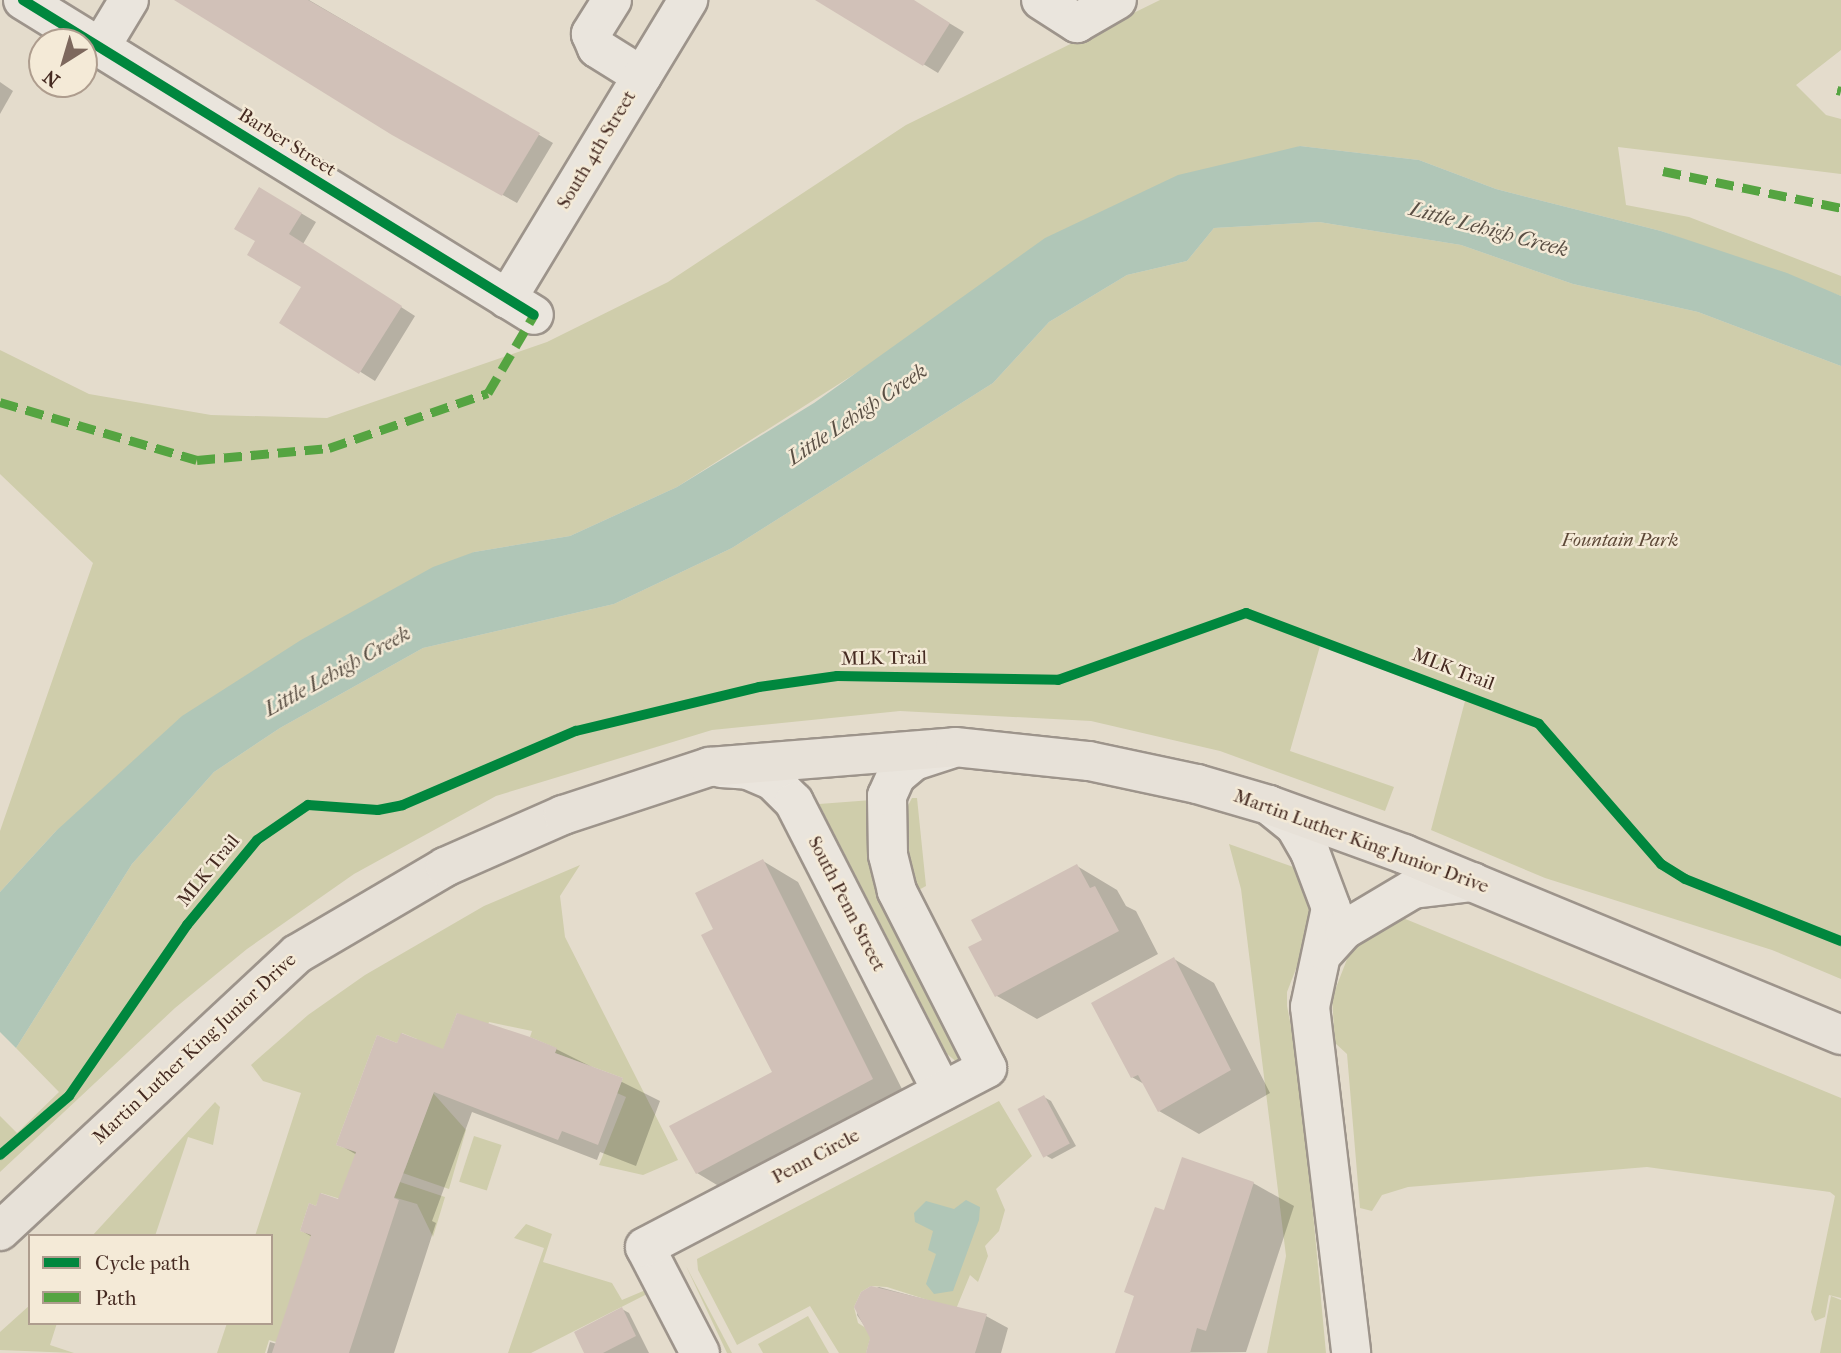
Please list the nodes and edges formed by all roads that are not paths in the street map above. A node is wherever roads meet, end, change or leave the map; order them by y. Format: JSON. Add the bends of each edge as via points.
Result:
{"nodes":[{"id":1,"x":23,"y":0,"type":"edge"},
{"id":2,"x":129,"y":0,"type":"edge"},
{"id":3,"x":612,"y":0,"type":"edge"},
{"id":4,"x":688,"y":0,"type":"edge"},
{"id":5,"x":1041,"y":0,"type":"edge"},
{"id":6,"x":1117,"y":0,"type":"edge"},
{"id":7,"x":100,"y":48,"type":"junction"},
{"id":8,"x":642,"y":76,"type":"junction"},
{"id":9,"x":520,"y":307,"type":"joint"},
{"id":10,"x":955,"y":747,"type":"junction"},
{"id":11,"x":709,"y":767,"type":"junction"},
{"id":12,"x":1269,"y":805,"type":"junction"},
{"id":13,"x":1473,"y":882,"type":"junction"},
{"id":14,"x":1325,"y":951,"type":"junction"},
{"id":15,"x":1760,"y":1001,"type":"junction"},
{"id":16,"x":1841,"y":1027,"type":"edge"},
{"id":17,"x":1841,"y":1035,"type":"edge"},
{"id":18,"x":942,"y":1091,"type":"junction"},
{"id":19,"x":0,"y":1231,"type":"edge"},
{"id":20,"x":700,"y":1353,"type":"edge"},
{"id":21,"x":1351,"y":1353,"type":"edge"}],
"edges":[{"from":1,"to":7,"type":"street","name":"Barber Street"},
{"from":2,"to":7,"type":"street"},
{"from":3,"to":8,"type":"street","via":[[591,34],[597,48]]},
{"from":4,"to":8,"type":"street","name":"South 4th Street"},
{"from":5,"to":6,"type":"street","via":[[1077,23]]},
{"from":7,"to":9,"type":"street","name":"Barber Street"},
{"from":8,"to":9,"type":"street","name":"South 4th Street"},
{"from":10,"to":11,"type":"main road","name":"Martin Luther King Junior Drive"},
{"from":10,"to":12,"type":"main road","name":"Martin Luther King Junior Drive","via":[[1089,761]]},
{"from":10,"to":18,"type":"street","name":"Penn Circle","via":[[914,761],[896,776],[887,796],[888,855],[897,891],[987,1068]]},
{"from":11,"to":18,"type":"street","name":"South Penn Street","via":[[748,770],[772,780],[794,802]]},
{"from":11,"to":19,"type":"main road","name":"Martin Luther King Junior Drive","via":[[562,815],[445,867],[297,954]]},
{"from":12,"to":13,"type":"main road","name":"Martin Luther King Junior Drive"},
{"from":12,"to":14,"type":"street","via":[[1295,826],[1327,894],[1331,908]]},
{"from":13,"to":14,"type":"street","via":[[1413,889],[1345,930]]},
{"from":13,"to":15,"type":"main road","name":"Martin Luther King Junior Drive"},
{"from":14,"to":21,"type":"street","via":[[1310,1007]]},
{"from":15,"to":16,"type":"main road"},
{"from":15,"to":17,"type":"main road","name":"Martin Luther King Junior Drive"},
{"from":18,"to":20,"type":"street","name":"Penn Circle","via":[[645,1247]]}]}
